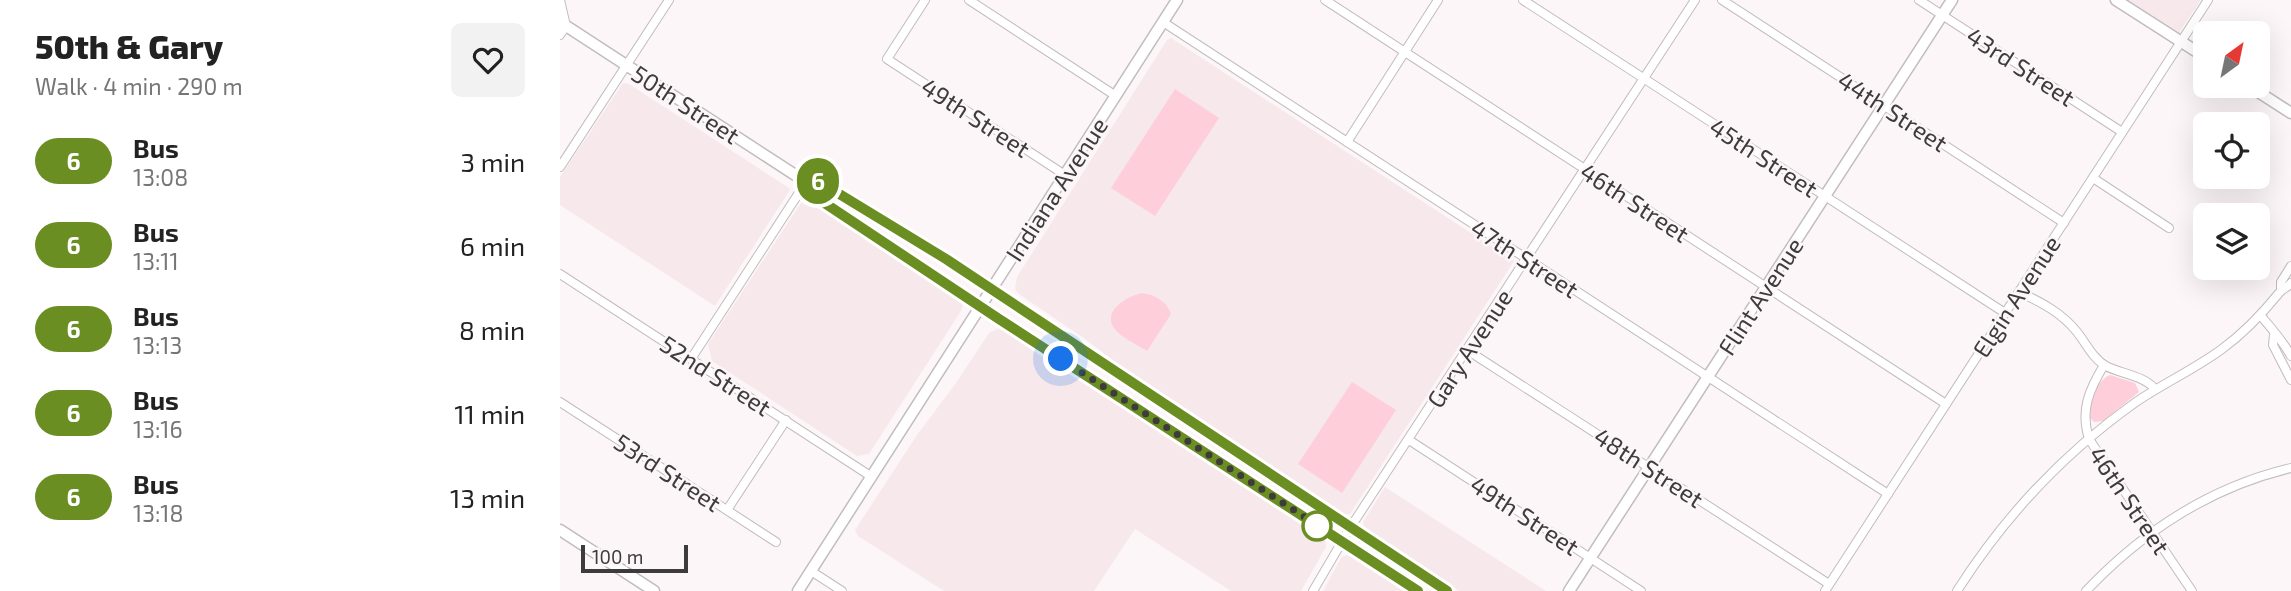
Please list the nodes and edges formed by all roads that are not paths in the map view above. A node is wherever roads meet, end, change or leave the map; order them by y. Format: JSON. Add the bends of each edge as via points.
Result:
{"nodes":[{"id":1,"x":560,"y":0,"type":"edge"},
{"id":2,"x":669,"y":0,"type":"edge"},
{"id":3,"x":925,"y":0,"type":"edge"},
{"id":4,"x":970,"y":0,"type":"edge"},
{"id":5,"x":1177,"y":0,"type":"edge"},
{"id":6,"x":1325,"y":0,"type":"edge"},
{"id":7,"x":1438,"y":0,"type":"edge"},
{"id":8,"x":1523,"y":0,"type":"edge"},
{"id":9,"x":1695,"y":0,"type":"edge"},
{"id":10,"x":1722,"y":0,"type":"edge"},
{"id":11,"x":1919,"y":0,"type":"edge"},
{"id":12,"x":1952,"y":0,"type":"edge"},
{"id":13,"x":2116,"y":0,"type":"edge"},
{"id":14,"x":2208,"y":0,"type":"edge"},
{"id":15,"x":1942,"y":15,"type":"junction"},
{"id":16,"x":1163,"y":22,"type":"junction"},
{"id":17,"x":562,"y":28,"type":"edge"},
{"id":18,"x":2181,"y":42,"type":"junction"},
{"id":19,"x":2193,"y":50,"type":"edge"},
{"id":20,"x":1405,"y":52,"type":"junction"},
{"id":21,"x":627,"y":66,"type":"junction"},
{"id":22,"x":1644,"y":79,"type":"junction"},
{"id":23,"x":1116,"y":96,"type":"junction"},
{"id":24,"x":2268,"y":98,"type":"edge"},
{"id":25,"x":1883,"y":105,"type":"junction"},
{"id":26,"x":2291,"y":113,"type":"edge"},
{"id":27,"x":2122,"y":132,"type":"junction"},
{"id":28,"x":1347,"y":142,"type":"junction"},
{"id":29,"x":560,"y":167,"type":"edge"},
{"id":30,"x":1585,"y":169,"type":"junction"},
{"id":31,"x":1065,"y":175,"type":"junction"},
{"id":32,"x":2093,"y":178,"type":"junction"},
{"id":33,"x":806,"y":182,"type":"junction"},
{"id":34,"x":1825,"y":196,"type":"junction"},
{"id":35,"x":2064,"y":223,"type":"junction"},
{"id":36,"x":2169,"y":228,"type":"dead end"},
{"id":37,"x":1527,"y":259,"type":"junction"},
{"id":38,"x":2291,"y":266,"type":"edge"},
{"id":39,"x":560,"y":274,"type":"edge"},
{"id":40,"x":2291,"y":283,"type":"edge"},
{"id":41,"x":1766,"y":287,"type":"junction"},
{"id":42,"x":991,"y":290,"type":"junction"},
{"id":43,"x":2281,"y":290,"type":"junction"},
{"id":44,"x":2019,"y":292,"type":"junction"},
{"id":45,"x":981,"y":307,"type":"junction"},
{"id":46,"x":2005,"y":313,"type":"junction"},
{"id":47,"x":2261,"y":316,"type":"junction"},
{"id":48,"x":2274,"y":335,"type":"junction"},
{"id":49,"x":1467,"y":350,"type":"junction"},
{"id":50,"x":2291,"y":356,"type":"edge"},
{"id":51,"x":691,"y":359,"type":"junction"},
{"id":52,"x":2104,"y":365,"type":"junction"},
{"id":53,"x":1708,"y":377,"type":"junction"},
{"id":54,"x":2291,"y":380,"type":"edge"},
{"id":55,"x":2155,"y":389,"type":"junction"},
{"id":56,"x":560,"y":402,"type":"edge"},
{"id":57,"x":1946,"y":404,"type":"junction"},
{"id":58,"x":786,"y":420,"type":"junction"},
{"id":59,"x":2089,"y":439,"type":"junction"},
{"id":60,"x":1409,"y":440,"type":"junction"},
{"id":61,"x":1649,"y":467,"type":"junction"},
{"id":62,"x":2291,"y":467,"type":"edge"},
{"id":63,"x":872,"y":477,"type":"junction"},
{"id":64,"x":1888,"y":494,"type":"junction"},
{"id":65,"x":727,"y":510,"type":"junction"},
{"id":66,"x":1350,"y":528,"type":"junction"},
{"id":67,"x":560,"y":530,"type":"edge"},
{"id":68,"x":2151,"y":532,"type":"junction"},
{"id":69,"x":1342,"y":541,"type":"junction"},
{"id":70,"x":776,"y":542,"type":"dead end"},
{"id":71,"x":1590,"y":558,"type":"junction"},
{"id":72,"x":811,"y":571,"type":"junction"},
{"id":73,"x":1827,"y":588,"type":"edge"},
{"id":74,"x":654,"y":591,"type":"edge"},
{"id":75,"x":798,"y":591,"type":"edge"},
{"id":76,"x":842,"y":591,"type":"edge"},
{"id":77,"x":1313,"y":591,"type":"edge"},
{"id":78,"x":1418,"y":591,"type":"edge"},
{"id":79,"x":1447,"y":591,"type":"edge"},
{"id":80,"x":1569,"y":591,"type":"edge"},
{"id":81,"x":1641,"y":591,"type":"edge"},
{"id":82,"x":1957,"y":591,"type":"edge"},
{"id":83,"x":2086,"y":591,"type":"edge"},
{"id":84,"x":2192,"y":591,"type":"edge"}],
"edges":[{"from":1,"to":17,"type":"street","name":"50th Street"},
{"from":2,"to":21,"type":"street"},
{"from":3,"to":31,"type":"street","name":"49th Street","via":[[887,59]]},
{"from":4,"to":23,"type":"street"},
{"from":5,"to":16,"type":"main road","name":"Indiana Avenue"},
{"from":6,"to":20,"type":"street","name":"46th Street"},
{"from":7,"to":20,"type":"street"},
{"from":8,"to":22,"type":"street","name":"45th Street"},
{"from":9,"to":22,"type":"street","name":"Gary Avenue"},
{"from":10,"to":25,"type":"street","name":"44th Street"},
{"from":11,"to":15,"type":"street","name":"43rd Street"},
{"from":12,"to":15,"type":"main road","name":"Flint Avenue"},
{"from":13,"to":18,"type":"main road"},
{"from":14,"to":18,"type":"street","name":"Elgin Avenue"},
{"from":15,"to":25,"type":"main road","name":"Flint Avenue"},
{"from":15,"to":27,"type":"street","name":"43rd Street"},
{"from":16,"to":23,"type":"main road","name":"Indiana Avenue"},
{"from":16,"to":28,"type":"street","name":"47th Street"},
{"from":17,"to":21,"type":"main road","name":"50th Street"},
{"from":18,"to":19,"type":"main road"},
{"from":18,"to":27,"type":"street","name":"Elgin Avenue"},
{"from":20,"to":28,"type":"street"},
{"from":20,"to":30,"type":"street","name":"46th Street"},
{"from":21,"to":29,"type":"street"},
{"from":21,"to":33,"type":"main road","name":"50th Street"},
{"from":22,"to":30,"type":"street","name":"Gary Avenue"},
{"from":22,"to":34,"type":"street","name":"45th Street"},
{"from":23,"to":31,"type":"main road","name":"Indiana Avenue"},
{"from":24,"to":26,"type":"main road"},
{"from":25,"to":34,"type":"main road","name":"Flint Avenue"},
{"from":25,"to":35,"type":"street","name":"44th Street"},
{"from":27,"to":32,"type":"street","name":"Elgin Avenue"},
{"from":28,"to":37,"type":"street","name":"47th Street"},
{"from":30,"to":37,"type":"street","name":"Gary Avenue"},
{"from":30,"to":41,"type":"street","name":"46th Street"},
{"from":31,"to":42,"type":"main road","name":"Indiana Avenue"},
{"from":32,"to":35,"type":"street","name":"Elgin Avenue"},
{"from":32,"to":36,"type":"street"},
{"from":33,"to":42,"type":"main road","name":"50th Street","via":[[818,181]]},
{"from":33,"to":45,"type":"main road","name":"50th Street","via":[[811,194]]},
{"from":33,"to":51,"type":"street"},
{"from":34,"to":41,"type":"main road","name":"Flint Avenue"},
{"from":34,"to":46,"type":"street","name":"45th Street"},
{"from":35,"to":44,"type":"street","name":"Elgin Avenue"},
{"from":37,"to":49,"type":"street","name":"Gary Avenue"},
{"from":37,"to":53,"type":"street","name":"47th Street"},
{"from":38,"to":43,"type":"street"},
{"from":39,"to":51,"type":"street","name":"52nd Street"},
{"from":40,"to":43,"type":"street"},
{"from":41,"to":53,"type":"main road","name":"Flint Avenue"},
{"from":41,"to":57,"type":"street","name":"46th Street"},
{"from":42,"to":45,"type":"main road","name":"Indiana Avenue"},
{"from":42,"to":66,"type":"main road","name":"50th Street"},
{"from":43,"to":47,"type":"street"},
{"from":44,"to":46,"type":"street","name":"Elgin Avenue"},
{"from":44,"to":52,"type":"street","via":[[2068,322]]},
{"from":45,"to":63,"type":"main road","name":"Indiana Avenue"},
{"from":45,"to":69,"type":"main road","name":"50th Street"},
{"from":46,"to":57,"type":"street","name":"Elgin Avenue"},
{"from":47,"to":48,"type":"street"},
{"from":47,"to":55,"type":"street","via":[[2222,349]]},
{"from":48,"to":50,"type":"street"},
{"from":48,"to":54,"type":"street","via":[[2273,345]]},
{"from":49,"to":60,"type":"street","name":"Gary Avenue"},
{"from":49,"to":61,"type":"street","name":"48th Street"},
{"from":51,"to":58,"type":"street","name":"52nd Street"},
{"from":52,"to":55,"type":"street"},
{"from":52,"to":59,"type":"street","name":"46th Street","via":[[2086,402],[2084,422]]},
{"from":53,"to":61,"type":"main road","name":"Flint Avenue"},
{"from":53,"to":64,"type":"street","name":"47th Street"},
{"from":55,"to":59,"type":"street"},
{"from":56,"to":65,"type":"street","name":"53rd Street"},
{"from":57,"to":64,"type":"street","name":"Elgin Avenue"},
{"from":58,"to":63,"type":"street","name":"52nd Street"},
{"from":58,"to":65,"type":"street"},
{"from":59,"to":68,"type":"street","name":"46th Street"},
{"from":59,"to":82,"type":"street","via":[[2045,479],[1992,539]]},
{"from":60,"to":66,"type":"street","name":"Gary Avenue"},
{"from":60,"to":71,"type":"street","name":"49th Street"},
{"from":61,"to":71,"type":"main road","name":"Flint Avenue"},
{"from":61,"to":73,"type":"street","name":"48th Street"},
{"from":62,"to":68,"type":"street","via":[[2212,495]]},
{"from":63,"to":72,"type":"main road","name":"Indiana Avenue"},
{"from":64,"to":73,"type":"street","name":"Elgin Avenue"},
{"from":65,"to":70,"type":"street","name":"53rd Street"},
{"from":66,"to":69,"type":"street","name":"Gary Avenue"},
{"from":66,"to":79,"type":"main road","name":"50th Street"},
{"from":67,"to":74,"type":"main road"},
{"from":68,"to":83,"type":"street"},
{"from":68,"to":84,"type":"street","name":"46th Street"},
{"from":69,"to":77,"type":"street","name":"Gary Avenue"},
{"from":69,"to":78,"type":"main road","name":"50th Street"},
{"from":71,"to":80,"type":"main road","name":"Flint Avenue"},
{"from":71,"to":81,"type":"street","name":"49th Street"},
{"from":72,"to":75,"type":"main road","name":"Indiana Avenue"},
{"from":72,"to":76,"type":"street"}]}
